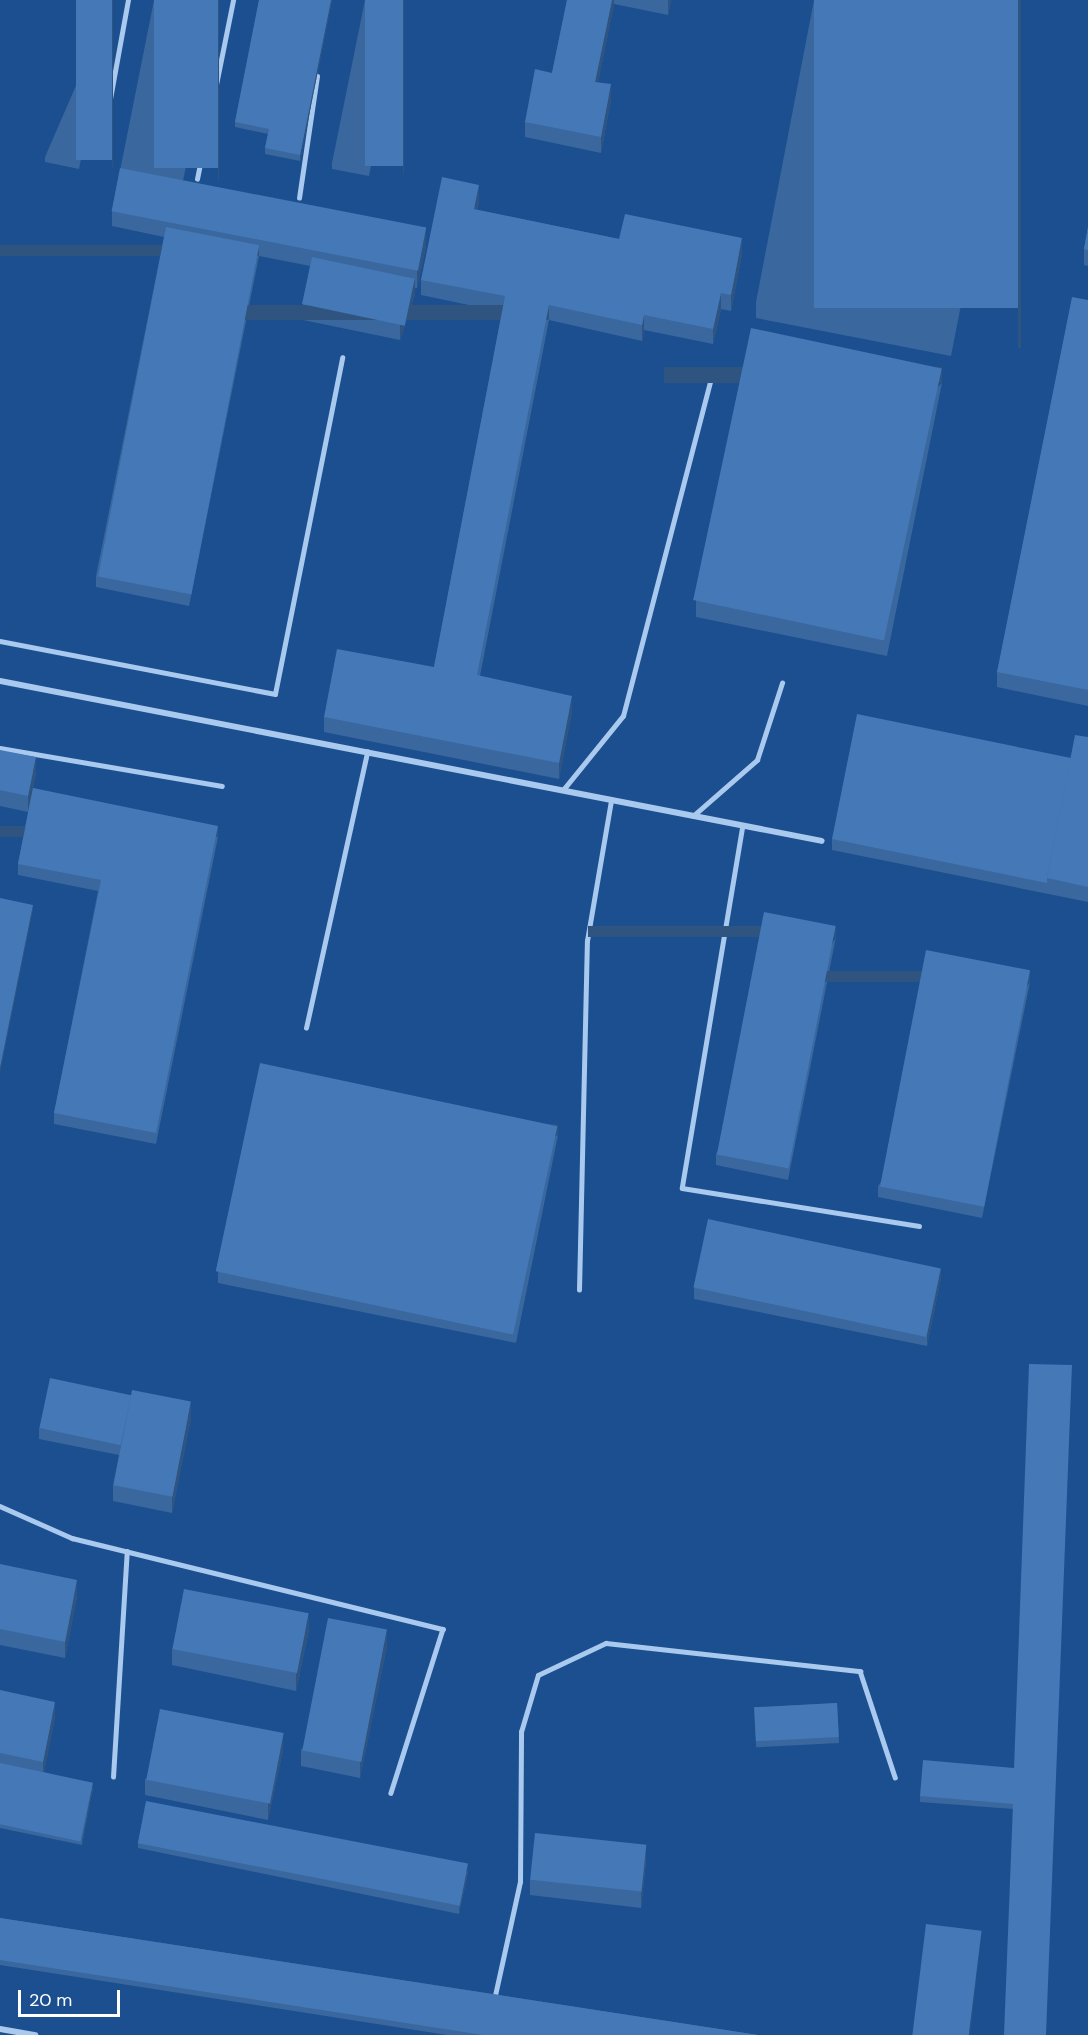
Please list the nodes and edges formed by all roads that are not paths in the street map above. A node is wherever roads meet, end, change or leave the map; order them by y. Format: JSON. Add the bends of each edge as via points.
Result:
{"nodes":[{"id":1,"x":128,"y":0,"type":"edge"},
{"id":2,"x":232,"y":0,"type":"edge"},
{"id":3,"x":318,"y":70,"type":"edge"},
{"id":4,"x":100,"y":154,"type":"dead end"},
{"id":5,"x":197,"y":179,"type":"dead end"},
{"id":6,"x":299,"y":198,"type":"dead end"},
{"id":7,"x":342,"y":358,"type":"dead end"},
{"id":8,"x":712,"y":370,"type":"dead end"},
{"id":9,"x":0,"y":641,"type":"edge"},
{"id":10,"x":0,"y":681,"type":"edge"},
{"id":11,"x":782,"y":682,"type":"dead end"},
{"id":12,"x":0,"y":748,"type":"edge"},
{"id":13,"x":368,"y":752,"type":"junction"},
{"id":14,"x":222,"y":786,"type":"dead end"},
{"id":15,"x":563,"y":790,"type":"junction"},
{"id":16,"x":611,"y":800,"type":"junction"},
{"id":17,"x":693,"y":816,"type":"junction"},
{"id":18,"x":743,"y":825,"type":"junction"},
{"id":19,"x":822,"y":841,"type":"dead end"},
{"id":20,"x":306,"y":1028,"type":"dead end"},
{"id":21,"x":919,"y":1226,"type":"dead end"},
{"id":22,"x":579,"y":1290,"type":"dead end"},
{"id":23,"x":0,"y":1506,"type":"edge"},
{"id":24,"x":127,"y":1551,"type":"junction"},
{"id":25,"x":112,"y":1777,"type":"dead end"},
{"id":26,"x":895,"y":1777,"type":"dead end"},
{"id":27,"x":391,"y":1793,"type":"dead end"},
{"id":28,"x":491,"y":2013,"type":"edge"},
{"id":29,"x":0,"y":2029,"type":"edge"},
{"id":30,"x":35,"y":2035,"type":"edge"}],
"edges":[{"from":1,"to":4,"type":"lane"},
{"from":2,"to":5,"type":"lane"},
{"from":3,"to":6,"type":"lane"},
{"from":7,"to":9,"type":"lane","via":[[275,694]]},
{"from":8,"to":15,"type":"lane","via":[[623,716]]},
{"from":10,"to":13,"type":"street"},
{"from":11,"to":17,"type":"lane","via":[[757,760]]},
{"from":12,"to":14,"type":"lane"},
{"from":13,"to":15,"type":"street"},
{"from":13,"to":20,"type":"lane"},
{"from":15,"to":16,"type":"street"},
{"from":16,"to":17,"type":"street"},
{"from":16,"to":22,"type":"lane","via":[[587,941]]},
{"from":17,"to":18,"type":"street"},
{"from":18,"to":19,"type":"street"},
{"from":18,"to":21,"type":"lane","via":[[682,1188]]},
{"from":23,"to":24,"type":"lane","via":[[72,1538]]},
{"from":24,"to":25,"type":"lane"},
{"from":24,"to":27,"type":"lane","via":[[443,1629]]},
{"from":26,"to":28,"type":"lane","via":[[860,1671],[606,1642],[538,1676],[521,1732],[520,1882]]},
{"from":29,"to":30,"type":"street"}]}
